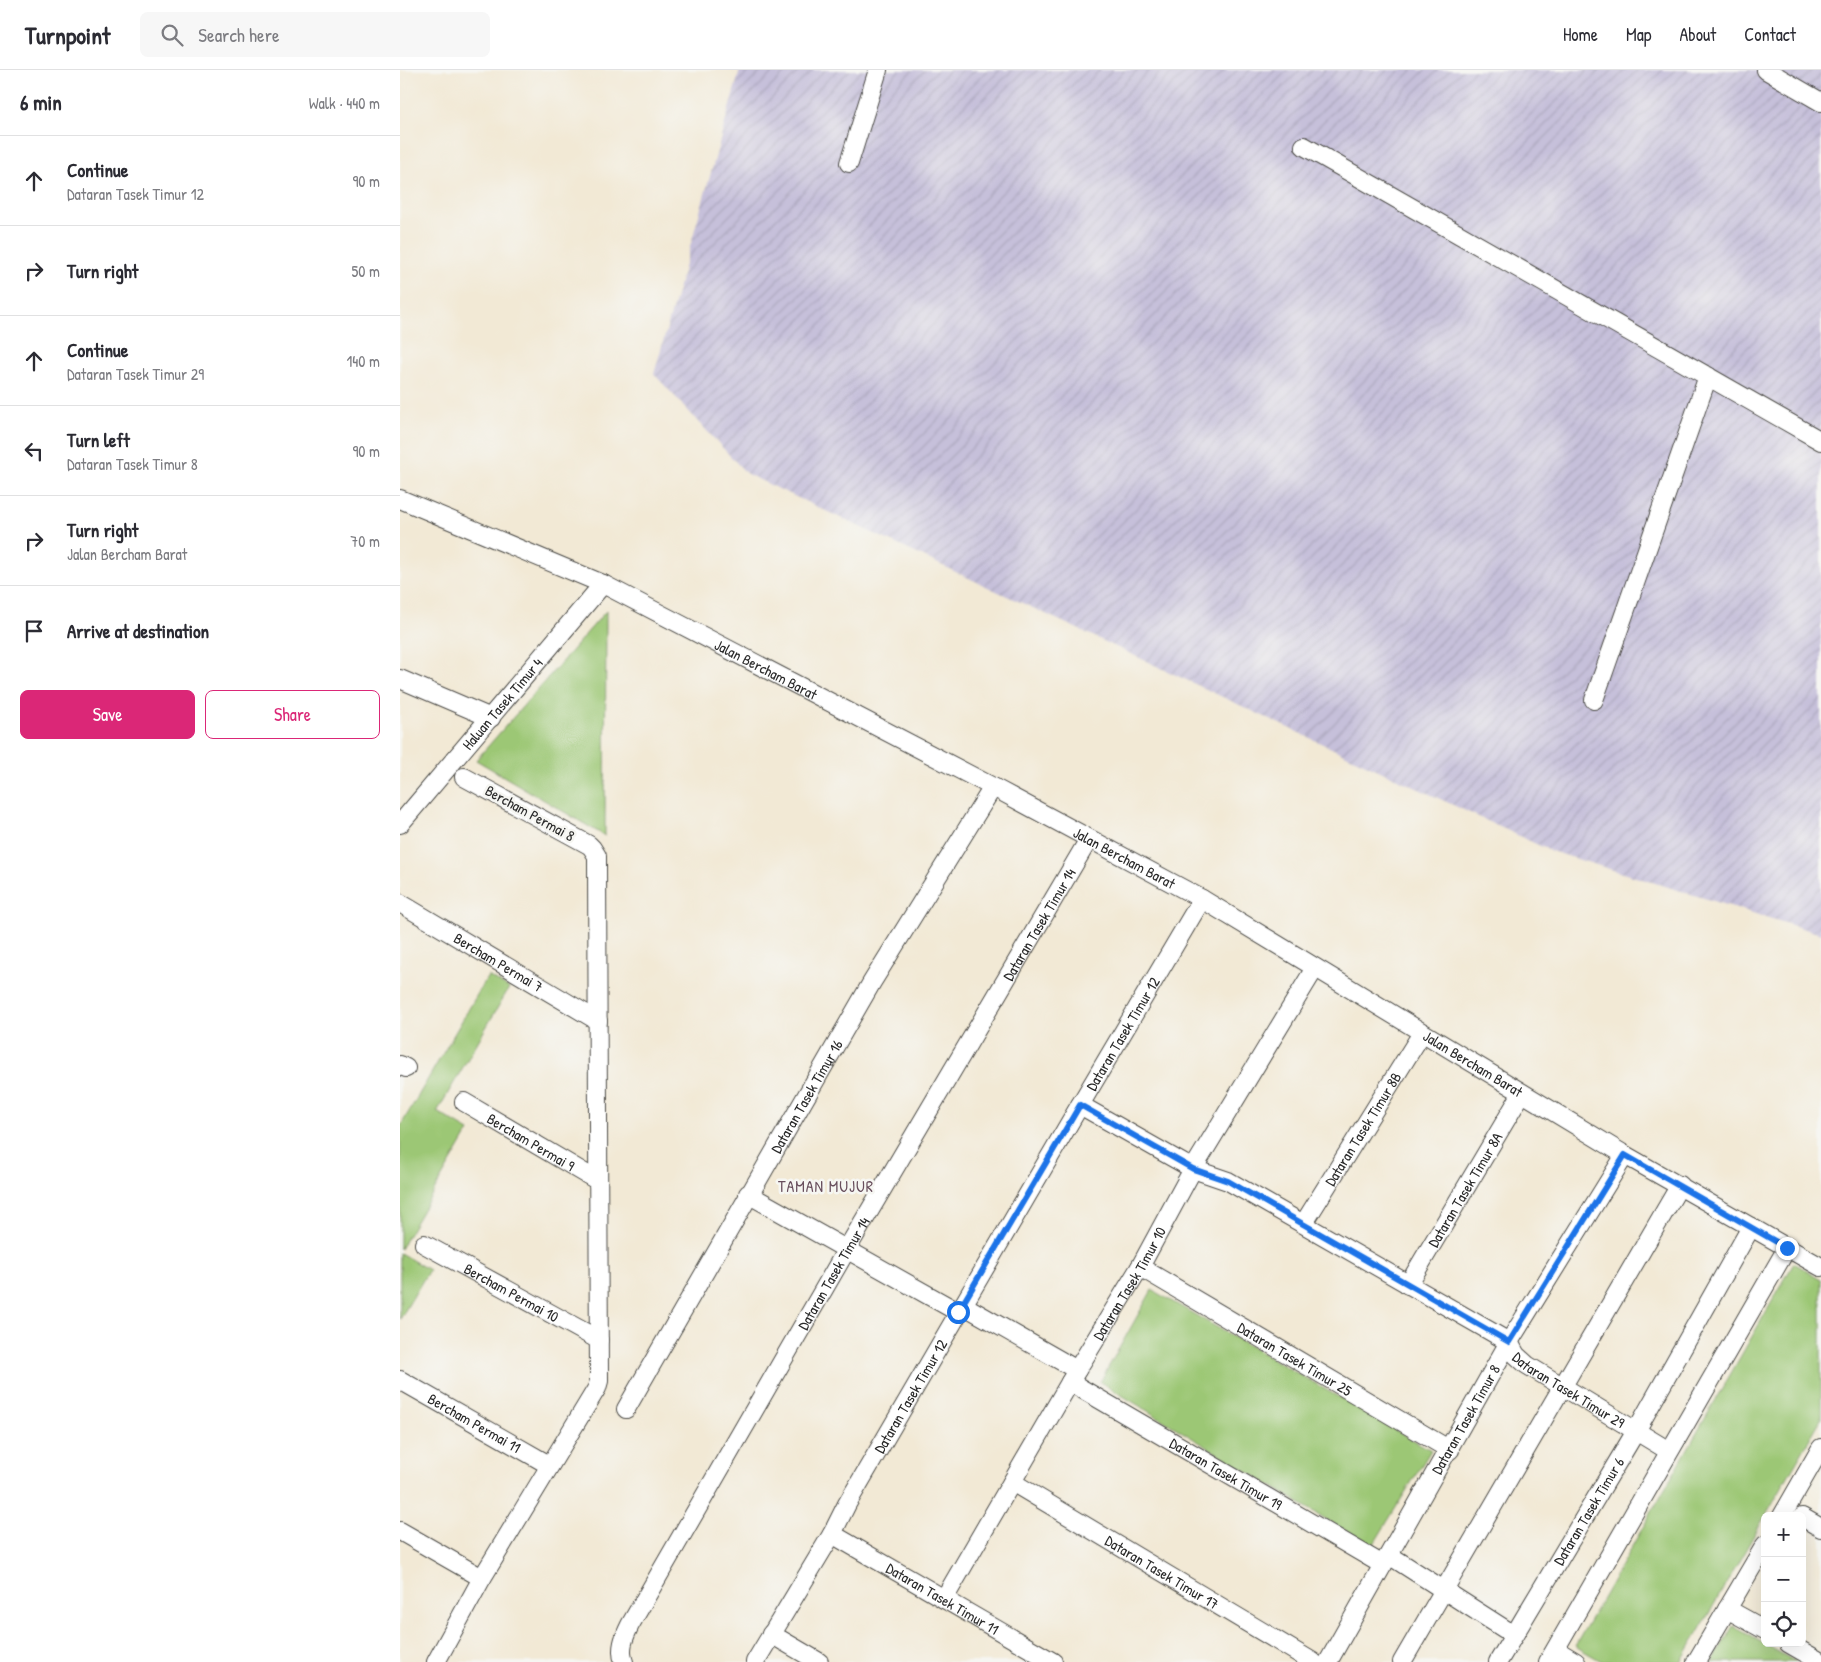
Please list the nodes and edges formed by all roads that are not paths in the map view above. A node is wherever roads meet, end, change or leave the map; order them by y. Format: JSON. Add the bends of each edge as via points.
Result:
{"nodes":[{"id":1,"x":878,"y":70,"type":"edge"},
{"id":2,"x":1766,"y":70,"type":"edge"},
{"id":3,"x":1821,"y":102,"type":"edge"},
{"id":4,"x":1304,"y":146,"type":"dead end"},
{"id":5,"x":849,"y":163,"type":"dead end"},
{"id":6,"x":1708,"y":376,"type":"junction"},
{"id":7,"x":1821,"y":441,"type":"edge"},
{"id":8,"x":400,"y":499,"type":"edge"},
{"id":9,"x":603,"y":584,"type":"junction"},
{"id":10,"x":400,"y":680,"type":"edge"},
{"id":11,"x":1594,"y":700,"type":"dead end"},
{"id":12,"x":491,"y":718,"type":"junction"},
{"id":13,"x":464,"y":776,"type":"dead end"},
{"id":14,"x":994,"y":787,"type":"junction"},
{"id":15,"x":400,"y":824,"type":"edge"},
{"id":16,"x":1089,"y":839,"type":"junction"},
{"id":17,"x":1202,"y":899,"type":"junction"},
{"id":18,"x":400,"y":903,"type":"edge"},
{"id":19,"x":1314,"y":968,"type":"junction"},
{"id":20,"x":598,"y":1021,"type":"junction"},
{"id":21,"x":1422,"y":1033,"type":"junction"},
{"id":22,"x":1522,"y":1093,"type":"junction"},
{"id":23,"x":464,"y":1102,"type":"dead end"},
{"id":24,"x":1080,"y":1105,"type":"junction"},
{"id":25,"x":1625,"y":1155,"type":"junction"},
{"id":26,"x":1193,"y":1169,"type":"junction"},
{"id":27,"x":598,"y":1181,"type":"junction"},
{"id":28,"x":1680,"y":1186,"type":"junction"},
{"id":29,"x":748,"y":1194,"type":"junction"},
{"id":30,"x":1304,"y":1223,"type":"junction"},
{"id":31,"x":1751,"y":1227,"type":"junction"},
{"id":32,"x":424,"y":1244,"type":"dead end"},
{"id":33,"x":1787,"y":1248,"type":"junction"},
{"id":34,"x":847,"y":1249,"type":"junction"},
{"id":35,"x":1140,"y":1267,"type":"junction"},
{"id":36,"x":1821,"y":1267,"type":"edge"},
{"id":37,"x":1408,"y":1285,"type":"junction"},
{"id":38,"x":961,"y":1309,"type":"junction"},
{"id":39,"x":599,"y":1340,"type":"junction"},
{"id":40,"x":1509,"y":1342,"type":"junction"},
{"id":41,"x":1074,"y":1376,"type":"junction"},
{"id":42,"x":400,"y":1380,"type":"edge"},
{"id":43,"x":1562,"y":1386,"type":"junction"},
{"id":44,"x":626,"y":1409,"type":"dead end"},
{"id":45,"x":1636,"y":1431,"type":"junction"},
{"id":46,"x":1821,"y":1448,"type":"edge"},
{"id":47,"x":1450,"y":1450,"type":"junction"},
{"id":48,"x":1669,"y":1451,"type":"junction"},
{"id":49,"x":549,"y":1466,"type":"junction"},
{"id":50,"x":1012,"y":1482,"type":"junction"},
{"id":51,"x":1794,"y":1512,"type":"edge"},
{"id":52,"x":1806,"y":1520,"type":"edge"},
{"id":53,"x":1821,"y":1528,"type":"edge"},
{"id":54,"x":400,"y":1532,"type":"edge"},
{"id":55,"x":832,"y":1534,"type":"junction"},
{"id":56,"x":1761,"y":1552,"type":"edge"},
{"id":57,"x":1386,"y":1560,"type":"junction"},
{"id":58,"x":482,"y":1578,"type":"junction"},
{"id":59,"x":1444,"y":1590,"type":"junction"},
{"id":60,"x":944,"y":1599,"type":"junction"},
{"id":61,"x":1727,"y":1609,"type":"junction"},
{"id":62,"x":1761,"y":1628,"type":"edge"},
{"id":63,"x":771,"y":1634,"type":"junction"},
{"id":64,"x":1514,"y":1635,"type":"junction"},
{"id":65,"x":1795,"y":1647,"type":"edge"},
{"id":66,"x":1552,"y":1656,"type":"edge"},
{"id":67,"x":436,"y":1662,"type":"edge"},
{"id":68,"x":624,"y":1662,"type":"edge"},
{"id":69,"x":755,"y":1662,"type":"edge"},
{"id":70,"x":819,"y":1662,"type":"edge"},
{"id":71,"x":1053,"y":1662,"type":"edge"},
{"id":72,"x":1313,"y":1662,"type":"edge"},
{"id":73,"x":1328,"y":1662,"type":"edge"},
{"id":74,"x":1402,"y":1662,"type":"edge"},
{"id":75,"x":1498,"y":1662,"type":"edge"},
{"id":76,"x":1576,"y":1662,"type":"edge"},
{"id":77,"x":1696,"y":1662,"type":"edge"},
{"id":78,"x":1821,"y":1662,"type":"edge"}],
"edges":[{"from":1,"to":5,"type":"street"},
{"from":2,"to":3,"type":"street"},
{"from":4,"to":6,"type":"street"},
{"from":6,"to":7,"type":"street"},
{"from":6,"to":11,"type":"street"},
{"from":8,"to":9,"type":"street","name":"Jalan Bercham Barat"},
{"from":9,"to":12,"type":"street","name":"Haluan Tasek Timur 4"},
{"from":9,"to":14,"type":"street","name":"Jalan Bercham Barat"},
{"from":10,"to":12,"type":"street"},
{"from":12,"to":15,"type":"street","name":"Haluan Tasek Timur 4"},
{"from":13,"to":20,"type":"street","name":"Bercham Permai 8","via":[[588,845],[595,852],[598,860]]},
{"from":14,"to":16,"type":"street","name":"Jalan Bercham Barat"},
{"from":14,"to":29,"type":"street","name":"Dataran Tasek Timur 16","via":[[872,982]]},
{"from":16,"to":17,"type":"street","name":"Jalan Bercham Barat"},
{"from":16,"to":34,"type":"street","name":"Dataran Tasek Timur 14"},
{"from":17,"to":19,"type":"street","name":"Jalan Bercham Barat"},
{"from":17,"to":24,"type":"street","name":"Dataran Tasek Timur 12"},
{"from":18,"to":20,"type":"street","name":"Bercham Permai 7"},
{"from":19,"to":21,"type":"street","name":"Jalan Bercham Barat"},
{"from":19,"to":26,"type":"street","name":"Dataran Tasek Timur 10"},
{"from":20,"to":27,"type":"street"},
{"from":21,"to":22,"type":"street","name":"Jalan Bercham Barat"},
{"from":21,"to":30,"type":"street","name":"Dataran Tasek Timur 8B"},
{"from":22,"to":25,"type":"street","name":"Jalan Bercham Barat"},
{"from":22,"to":37,"type":"street","name":"Dataran Tasek Timur 8A"},
{"from":23,"to":27,"type":"street","name":"Bercham Permai 9"},
{"from":24,"to":26,"type":"street","name":"Dataran Tasek Timur 29"},
{"from":24,"to":38,"type":"street","name":"Dataran Tasek Timur 12"},
{"from":25,"to":28,"type":"street","name":"Jalan Bercham Barat"},
{"from":25,"to":40,"type":"street","name":"Dataran Tasek Timur 8"},
{"from":26,"to":30,"type":"street","name":"Dataran Tasek Timur 29","via":[[1228,1181]]},
{"from":26,"to":35,"type":"street","name":"Dataran Tasek Timur 10"},
{"from":27,"to":39,"type":"street"},
{"from":28,"to":31,"type":"street","name":"Jalan Bercham Barat"},
{"from":28,"to":43,"type":"street"},
{"from":29,"to":34,"type":"street","name":"Dataran Tasek Timur 19"},
{"from":29,"to":44,"type":"street","name":"Dataran Tasek Timur 16"},
{"from":30,"to":37,"type":"street","name":"Dataran Tasek Timur 29"},
{"from":31,"to":33,"type":"street","name":"Jalan Bercham Barat"},
{"from":31,"to":45,"type":"street","name":"Dataran Tasek Timur 6"},
{"from":32,"to":39,"type":"street","name":"Bercham Permai 10"},
{"from":33,"to":36,"type":"street","name":"Jalan Bercham Barat"},
{"from":33,"to":48,"type":"street"},
{"from":34,"to":38,"type":"street","name":"Dataran Tasek Timur 19"},
{"from":34,"to":68,"type":"street","name":"Dataran Tasek Timur 14","via":[[630,1625],[622,1646]]},
{"from":35,"to":41,"type":"street","name":"Dataran Tasek Timur 10"},
{"from":35,"to":47,"type":"street","name":"Dataran Tasek Timur 25"},
{"from":37,"to":40,"type":"street","name":"Dataran Tasek Timur 29"},
{"from":38,"to":41,"type":"street","name":"Dataran Tasek Timur 19"},
{"from":38,"to":55,"type":"street","name":"Dataran Tasek Timur 12"},
{"from":39,"to":49,"type":"street","via":[[598,1385]]},
{"from":40,"to":43,"type":"street","name":"Dataran Tasek Timur 29","via":[[1521,1360]]},
{"from":40,"to":47,"type":"street","name":"Dataran Tasek Timur 8"},
{"from":41,"to":50,"type":"street","name":"Dataran Tasek Timur 10"},
{"from":41,"to":57,"type":"street","name":"Dataran Tasek Timur 19"},
{"from":42,"to":49,"type":"street","name":"Bercham Permai 11"},
{"from":43,"to":45,"type":"street","name":"Dataran Tasek Timur 29"},
{"from":43,"to":59,"type":"street"},
{"from":45,"to":48,"type":"street","name":"Dataran Tasek Timur 29"},
{"from":45,"to":64,"type":"street","name":"Dataran Tasek Timur 6"},
{"from":46,"to":51,"type":"street"},
{"from":47,"to":57,"type":"street","name":"Dataran Tasek Timur 8"},
{"from":48,"to":66,"type":"street"},
{"from":49,"to":58,"type":"street"},
{"from":50,"to":60,"type":"street","name":"Dataran Tasek Timur 10"},
{"from":50,"to":72,"type":"street","name":"Dataran Tasek Timur 17"},
{"from":52,"to":53,"type":"street"},
{"from":54,"to":58,"type":"street"},
{"from":55,"to":60,"type":"street","name":"Dataran Tasek Timur 11"},
{"from":55,"to":63,"type":"street","name":"Dataran Tasek Timur 12"},
{"from":56,"to":61,"type":"street"},
{"from":57,"to":59,"type":"street","name":"Dataran Tasek Timur 19"},
{"from":57,"to":73,"type":"street","name":"Dataran Tasek Timur 8"},
{"from":58,"to":67,"type":"street"},
{"from":59,"to":64,"type":"street","name":"Dataran Tasek Timur 19"},
{"from":59,"to":74,"type":"street"},
{"from":60,"to":71,"type":"street","name":"Dataran Tasek Timur 11"},
{"from":61,"to":62,"type":"street"},
{"from":61,"to":77,"type":"street"},
{"from":63,"to":69,"type":"street","name":"Dataran Tasek Timur 12"},
{"from":63,"to":70,"type":"street"},
{"from":64,"to":75,"type":"street","name":"Dataran Tasek Timur 6"},
{"from":65,"to":78,"type":"street"},
{"from":66,"to":76,"type":"street"}]}
